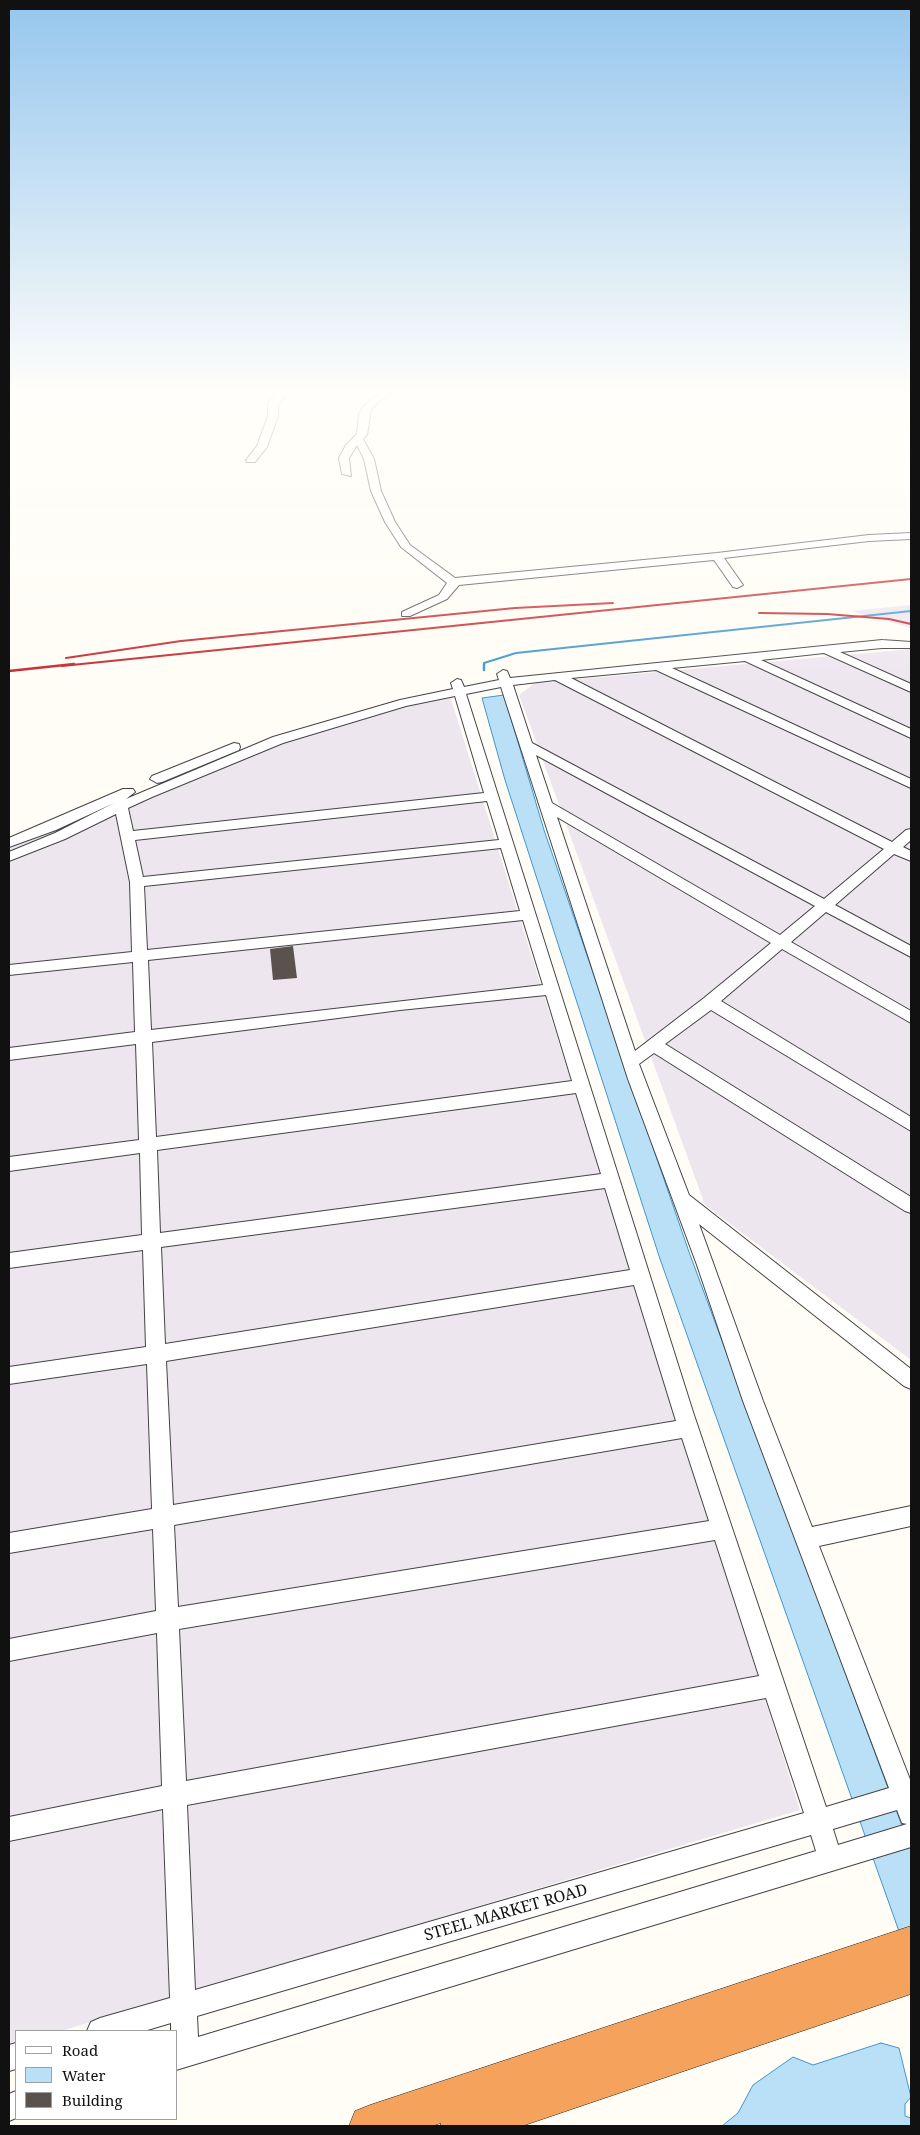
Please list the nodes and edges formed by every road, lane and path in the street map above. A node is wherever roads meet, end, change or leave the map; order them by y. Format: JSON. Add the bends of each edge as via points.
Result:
{"nodes":[{"id":1,"x":375,"y":489,"type":"edge"},
{"id":2,"x":911,"y":536,"type":"edge"},
{"id":3,"x":717,"y":556,"type":"junction"},
{"id":4,"x":453,"y":582,"type":"junction"},
{"id":5,"x":737,"y":586,"type":"dead end"},
{"id":6,"x":406,"y":614,"type":"dead end"},
{"id":7,"x":911,"y":635,"type":"edge"},
{"id":8,"x":911,"y":645,"type":"edge"},
{"id":9,"x":734,"y":650,"type":"junction"},
{"id":10,"x":826,"y":650,"type":"junction"},
{"id":11,"x":748,"y":658,"type":"junction"},
{"id":12,"x":658,"y":666,"type":"junction"},
{"id":13,"x":557,"y":676,"type":"junction"},
{"id":14,"x":499,"y":679,"type":"junction"},
{"id":15,"x":460,"y":686,"type":"junction"},
{"id":16,"x":911,"y":688,"type":"edge"},
{"id":17,"x":911,"y":734,"type":"edge"},
{"id":18,"x":525,"y":744,"type":"junction"},
{"id":19,"x":911,"y":784,"type":"edge"},
{"id":20,"x":493,"y":796,"type":"junction"},
{"id":21,"x":120,"y":802,"type":"junction"},
{"id":22,"x":546,"y":805,"type":"junction"},
{"id":23,"x":911,"y":833,"type":"edge"},
{"id":24,"x":129,"y":836,"type":"junction"},
{"id":25,"x":9,"y":843,"type":"edge"},
{"id":26,"x":507,"y":843,"type":"junction"},
{"id":27,"x":892,"y":848,"type":"junction"},
{"id":28,"x":9,"y":857,"type":"edge"},
{"id":29,"x":911,"y":857,"type":"edge"},
{"id":30,"x":136,"y":882,"type":"junction"},
{"id":31,"x":825,"y":905,"type":"junction"},
{"id":32,"x":529,"y":915,"type":"junction"},
{"id":33,"x":781,"y":942,"type":"junction"},
{"id":34,"x":911,"y":952,"type":"edge"},
{"id":35,"x":140,"y":956,"type":"junction"},
{"id":36,"x":9,"y":970,"type":"edge"},
{"id":37,"x":551,"y":989,"type":"junction"},
{"id":38,"x":710,"y":1002,"type":"junction"},
{"id":39,"x":911,"y":1018,"type":"edge"},
{"id":40,"x":143,"y":1039,"type":"junction"},
{"id":41,"x":654,"y":1045,"type":"junction"},
{"id":42,"x":9,"y":1054,"type":"edge"},
{"id":43,"x":631,"y":1062,"type":"junction"},
{"id":44,"x":581,"y":1086,"type":"junction"},
{"id":45,"x":911,"y":1125,"type":"edge"},
{"id":46,"x":148,"y":1146,"type":"junction"},
{"id":47,"x":9,"y":1164,"type":"edge"},
{"id":48,"x":610,"y":1180,"type":"junction"},
{"id":49,"x":682,"y":1200,"type":"junction"},
{"id":50,"x":911,"y":1206,"type":"edge"},
{"id":51,"x":152,"y":1242,"type":"junction"},
{"id":52,"x":9,"y":1260,"type":"edge"},
{"id":53,"x":640,"y":1276,"type":"junction"},
{"id":54,"x":156,"y":1354,"type":"junction"},
{"id":55,"x":9,"y":1375,"type":"edge"},
{"id":56,"x":911,"y":1380,"type":"edge"},
{"id":57,"x":688,"y":1428,"type":"junction"},
{"id":58,"x":911,"y":1516,"type":"edge"},
{"id":59,"x":163,"y":1517,"type":"junction"},
{"id":60,"x":722,"y":1529,"type":"junction"},
{"id":61,"x":805,"y":1539,"type":"junction"},
{"id":62,"x":9,"y":1543,"type":"edge"},
{"id":63,"x":167,"y":1620,"type":"junction"},
{"id":64,"x":9,"y":1650,"type":"edge"},
{"id":65,"x":774,"y":1685,"type":"junction"},
{"id":66,"x":175,"y":1795,"type":"junction"},
{"id":67,"x":909,"y":1801,"type":"edge"},
{"id":68,"x":819,"y":1821,"type":"junction"},
{"id":69,"x":9,"y":1829,"type":"edge"},
{"id":70,"x":911,"y":1835,"type":"edge"},
{"id":71,"x":831,"y":1859,"type":"junction"},
{"id":72,"x":911,"y":1945,"type":"edge"},
{"id":73,"x":911,"y":1974,"type":"edge"},
{"id":74,"x":862,"y":1976,"type":"junction"},
{"id":75,"x":183,"y":2007,"type":"junction"},
{"id":76,"x":103,"y":2030,"type":"edge"},
{"id":77,"x":181,"y":2055,"type":"edge"},
{"id":78,"x":370,"y":2126,"type":"edge"},
{"id":79,"x":461,"y":2126,"type":"edge"}],
"edges":[{"from":1,"to":4,"type":"street","via":[[390,522],[406,547]]},
{"from":2,"to":3,"type":"street"},
{"from":3,"to":4,"type":"street"},
{"from":3,"to":5,"type":"street"},
{"from":4,"to":6,"type":"street","via":[[443,597]]},
{"from":7,"to":9,"type":"street","via":[[875,635]]},
{"from":8,"to":10,"type":"street","via":[[882,644]]},
{"from":9,"to":11,"type":"street"},
{"from":9,"to":14,"type":"street"},
{"from":10,"to":11,"type":"street"},
{"from":10,"to":16,"type":"street"},
{"from":11,"to":12,"type":"street"},
{"from":11,"to":17,"type":"street"},
{"from":12,"to":13,"type":"street"},
{"from":12,"to":19,"type":"street"},
{"from":13,"to":14,"type":"street"},
{"from":13,"to":27,"type":"street"},
{"from":14,"to":15,"type":"street"},
{"from":14,"to":18,"type":"street"},
{"from":15,"to":20,"type":"street"},
{"from":15,"to":21,"type":"street","via":[[278,740]]},
{"from":18,"to":22,"type":"street"},
{"from":18,"to":31,"type":"street"},
{"from":20,"to":24,"type":"street"},
{"from":20,"to":26,"type":"street"},
{"from":21,"to":24,"type":"street"},
{"from":21,"to":25,"type":"street"},
{"from":21,"to":28,"type":"street"},
{"from":22,"to":33,"type":"street"},
{"from":22,"to":43,"type":"street"},
{"from":23,"to":27,"type":"street"},
{"from":24,"to":30,"type":"street"},
{"from":26,"to":30,"type":"street"},
{"from":26,"to":32,"type":"street"},
{"from":27,"to":29,"type":"street"},
{"from":27,"to":31,"type":"street"},
{"from":30,"to":35,"type":"street"},
{"from":31,"to":33,"type":"street"},
{"from":31,"to":34,"type":"street"},
{"from":32,"to":35,"type":"street"},
{"from":32,"to":37,"type":"street"},
{"from":33,"to":38,"type":"street"},
{"from":33,"to":39,"type":"street"},
{"from":35,"to":36,"type":"street"},
{"from":35,"to":40,"type":"street"},
{"from":37,"to":40,"type":"street"},
{"from":37,"to":44,"type":"street"},
{"from":38,"to":41,"type":"street"},
{"from":38,"to":45,"type":"street"},
{"from":40,"to":42,"type":"street"},
{"from":40,"to":46,"type":"street"},
{"from":41,"to":43,"type":"street"},
{"from":41,"to":50,"type":"street"},
{"from":43,"to":49,"type":"street"},
{"from":44,"to":46,"type":"street"},
{"from":44,"to":48,"type":"street"},
{"from":46,"to":47,"type":"street"},
{"from":46,"to":51,"type":"street"},
{"from":48,"to":51,"type":"street"},
{"from":48,"to":53,"type":"street"},
{"from":49,"to":56,"type":"street"},
{"from":49,"to":61,"type":"street"},
{"from":51,"to":52,"type":"street"},
{"from":51,"to":54,"type":"street"},
{"from":53,"to":54,"type":"street"},
{"from":53,"to":57,"type":"street"},
{"from":54,"to":55,"type":"street"},
{"from":54,"to":59,"type":"street"},
{"from":57,"to":59,"type":"street"},
{"from":57,"to":60,"type":"street"},
{"from":58,"to":61,"type":"street"},
{"from":59,"to":62,"type":"street"},
{"from":59,"to":63,"type":"street"},
{"from":60,"to":63,"type":"street"},
{"from":60,"to":65,"type":"street"},
{"from":61,"to":67,"type":"street"},
{"from":63,"to":64,"type":"street"},
{"from":63,"to":66,"type":"street"},
{"from":65,"to":66,"type":"street"},
{"from":65,"to":68,"type":"street"},
{"from":66,"to":69,"type":"street"},
{"from":66,"to":75,"type":"street"},
{"from":67,"to":68,"type":"street","name":"STEEL MARKET ROAD"},
{"from":68,"to":71,"type":"street"},
{"from":68,"to":75,"type":"street","name":"STEEL MARKET ROAD"},
{"from":70,"to":71,"type":"street"},
{"from":71,"to":77,"type":"street"},
{"from":72,"to":74,"type":"highway"},
{"from":73,"to":74,"type":"highway"},
{"from":74,"to":78,"type":"highway"},
{"from":74,"to":79,"type":"highway"},
{"from":75,"to":76,"type":"street","name":"STEEL MARKET ROAD"},
{"from":75,"to":77,"type":"street"}]}
